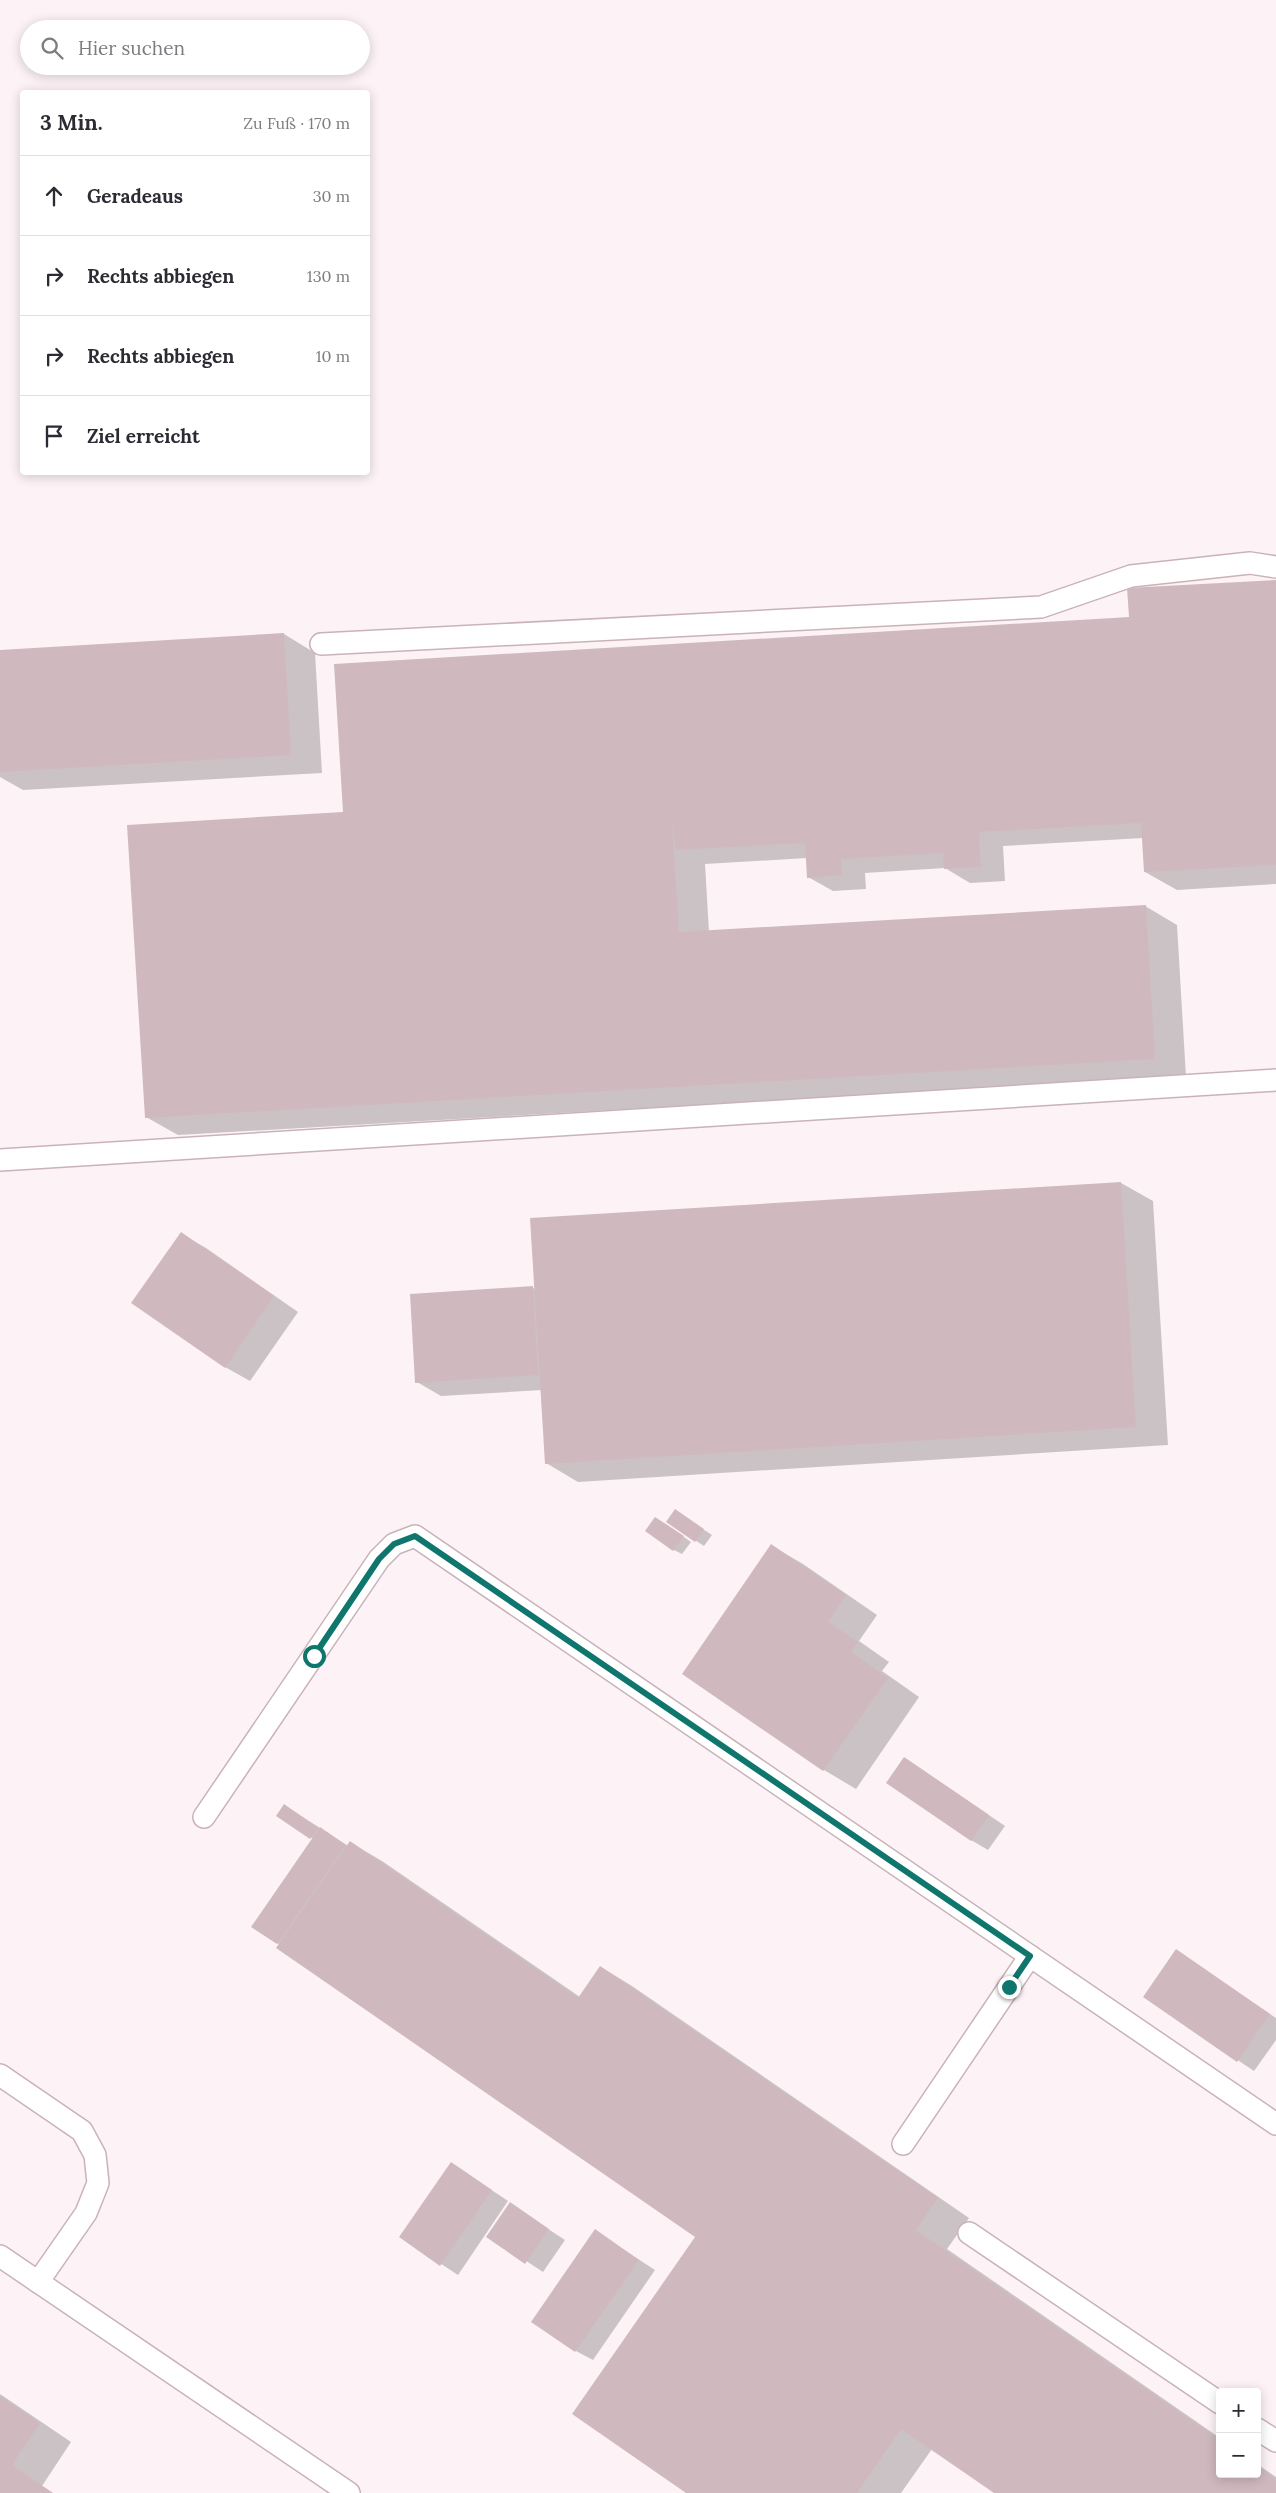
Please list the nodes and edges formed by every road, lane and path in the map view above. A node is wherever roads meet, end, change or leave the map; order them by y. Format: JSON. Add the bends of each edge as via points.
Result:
{"nodes":[{"id":1,"x":1276,"y":567,"type":"edge"},
{"id":2,"x":322,"y":644,"type":"dead end"},
{"id":3,"x":1276,"y":1080,"type":"edge"},
{"id":4,"x":0,"y":1160,"type":"edge"},
{"id":5,"x":204,"y":1817,"type":"dead end"},
{"id":6,"x":1030,"y":1956,"type":"junction"},
{"id":7,"x":0,"y":2075,"type":"edge"},
{"id":8,"x":1276,"y":2124,"type":"edge"},
{"id":9,"x":903,"y":2144,"type":"dead end"},
{"id":10,"x":969,"y":2233,"type":"dead end"},
{"id":11,"x":0,"y":2256,"type":"edge"},
{"id":12,"x":38,"y":2282,"type":"junction"},
{"id":13,"x":1216,"y":2400,"type":"edge"},
{"id":14,"x":1261,"y":2432,"type":"edge"},
{"id":15,"x":1276,"y":2441,"type":"edge"},
{"id":16,"x":349,"y":2493,"type":"edge"}],
"edges":[{"from":1,"to":2,"type":"lane","via":[[1250,563],[1131,576],[1041,607]]},
{"from":3,"to":4,"type":"lane"},
{"from":5,"to":6,"type":"lane","via":[[379,1559],[394,1544],[415,1536]]},
{"from":6,"to":8,"type":"lane"},
{"from":6,"to":9,"type":"lane"},
{"from":7,"to":12,"type":"lane","via":[[82,2131],[95,2155],[98,2183],[86,2214]]},
{"from":10,"to":13,"type":"lane"},
{"from":11,"to":12,"type":"lane"},
{"from":12,"to":16,"type":"lane"},
{"from":14,"to":15,"type":"lane"}]}
